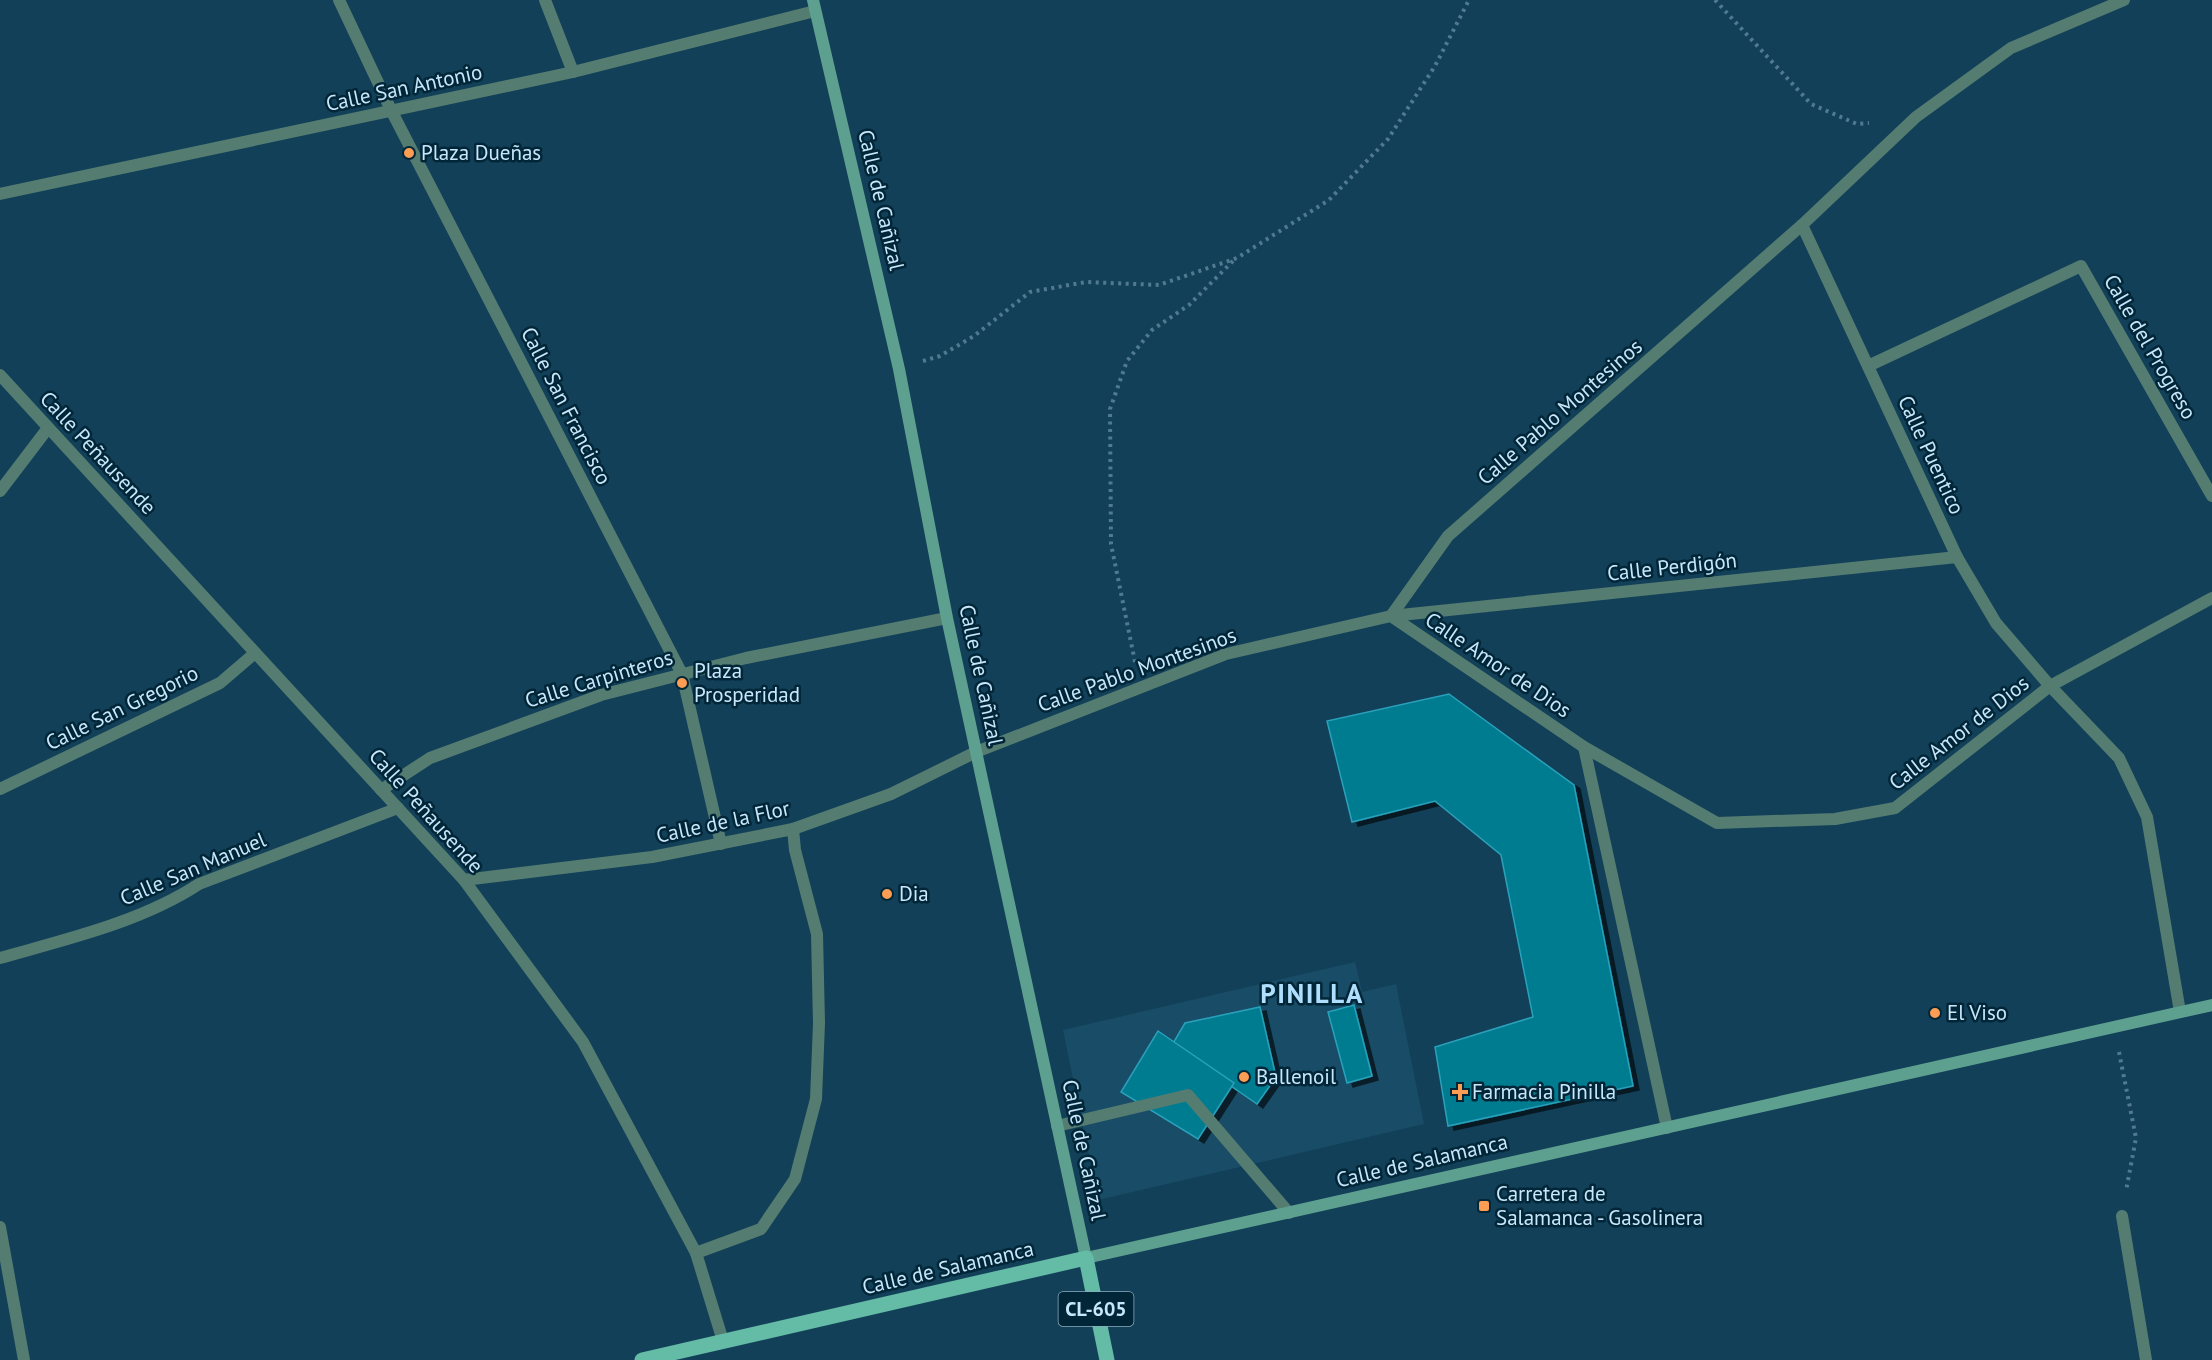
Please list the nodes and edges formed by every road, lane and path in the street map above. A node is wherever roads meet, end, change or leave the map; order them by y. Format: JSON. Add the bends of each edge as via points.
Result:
{"nodes":[{"id":1,"x":339,"y":0,"type":"edge"},
{"id":2,"x":544,"y":0,"type":"edge"},
{"id":3,"x":1469,"y":0,"type":"edge"},
{"id":4,"x":1715,"y":0,"type":"edge"},
{"id":5,"x":2124,"y":0,"type":"edge"},
{"id":6,"x":814,"y":6,"type":"edge"},
{"id":7,"x":573,"y":72,"type":"junction"},
{"id":8,"x":391,"y":110,"type":"junction"},
{"id":9,"x":1916,"y":117,"type":"junction"},
{"id":10,"x":0,"y":194,"type":"edge"},
{"id":11,"x":1802,"y":225,"type":"junction"},
{"id":12,"x":1237,"y":258,"type":"junction"},
{"id":13,"x":1868,"y":366,"type":"junction"},
{"id":14,"x":899,"y":369,"type":"junction"},
{"id":15,"x":0,"y":375,"type":"edge"},
{"id":16,"x":48,"y":428,"type":"junction"},
{"id":17,"x":0,"y":491,"type":"edge"},
{"id":18,"x":2212,"y":496,"type":"edge"},
{"id":19,"x":1957,"y":557,"type":"junction"},
{"id":20,"x":2212,"y":598,"type":"edge"},
{"id":21,"x":1391,"y":616,"type":"junction"},
{"id":22,"x":947,"y":618,"type":"junction"},
{"id":23,"x":255,"y":653,"type":"junction"},
{"id":24,"x":682,"y":674,"type":"junction"},
{"id":25,"x":2050,"y":686,"type":"junction"},
{"id":26,"x":1140,"y":688,"type":"junction"},
{"id":27,"x":1584,"y":747,"type":"junction"},
{"id":28,"x":976,"y":752,"type":"junction"},
{"id":29,"x":0,"y":789,"type":"edge"},
{"id":30,"x":381,"y":790,"type":"junction"},
{"id":31,"x":398,"y":808,"type":"junction"},
{"id":32,"x":793,"y":829,"type":"junction"},
{"id":33,"x":721,"y":844,"type":"junction"},
{"id":34,"x":464,"y":880,"type":"junction"},
{"id":35,"x":0,"y":958,"type":"edge"},
{"id":36,"x":2212,"y":1005,"type":"edge"},
{"id":37,"x":2181,"y":1012,"type":"junction"},
{"id":38,"x":2114,"y":1028,"type":"junction"},
{"id":39,"x":1057,"y":1126,"type":"junction"},
{"id":40,"x":1667,"y":1128,"type":"junction"},
{"id":41,"x":1289,"y":1213,"type":"junction"},
{"id":42,"x":2122,"y":1216,"type":"joint"},
{"id":43,"x":0,"y":1227,"type":"edge"},
{"id":44,"x":696,"y":1253,"type":"junction"},
{"id":45,"x":1086,"y":1258,"type":"junction"},
{"id":46,"x":723,"y":1341,"type":"junction"},
{"id":47,"x":664,"y":1358,"type":"edge"},
{"id":48,"x":24,"y":1360,"type":"edge"},
{"id":49,"x":642,"y":1360,"type":"edge"},
{"id":50,"x":1107,"y":1360,"type":"edge"},
{"id":51,"x":2146,"y":1360,"type":"edge"}],
"edges":[{"from":1,"to":8,"type":"street","name":"Calle San Francisco"},
{"from":2,"to":7,"type":"street"},
{"from":3,"to":12,"type":"path","via":[[1435,66],[1388,140],[1329,200]]},
{"from":4,"to":9,"type":"path","via":[[1811,104],[1857,124]]},
{"from":5,"to":9,"type":"street","name":"Calle Pablo Montesinos","via":[[2011,48]]},
{"from":6,"to":7,"type":"street","name":"Calle San Antonio"},
{"from":6,"to":14,"type":"main road","name":"Calle de Cañizal"},
{"from":7,"to":8,"type":"street","name":"Calle San Antonio"},
{"from":8,"to":10,"type":"street","name":"Calle San Antonio"},
{"from":8,"to":24,"type":"street","name":"Calle San Francisco"},
{"from":9,"to":11,"type":"street","name":"Calle Pablo Montesinos"},
{"from":11,"to":13,"type":"street","name":"Calle Puentico"},
{"from":11,"to":21,"type":"street","name":"Calle Pablo Montesinos","via":[[1448,536]]},
{"from":12,"to":14,"type":"path","via":[[1159,285],[1086,282],[1030,292],[974,336],[940,356]]},
{"from":12,"to":26,"type":"path","via":[[1189,305],[1152,330],[1127,361],[1110,409],[1111,544]]},
{"from":13,"to":18,"type":"street","name":"Calle del Progreso","via":[[2081,266]]},
{"from":13,"to":19,"type":"street","name":"Calle Puentico"},
{"from":14,"to":22,"type":"main road","name":"Calle de Cañizal"},
{"from":15,"to":16,"type":"street","name":"Calle Peñausende"},
{"from":16,"to":17,"type":"street"},
{"from":16,"to":23,"type":"street","name":"Calle Peñausende"},
{"from":19,"to":21,"type":"street","name":"Calle Perdigón"},
{"from":19,"to":25,"type":"street","name":"Calle Puentico","via":[[1996,623]]},
{"from":20,"to":25,"type":"street","name":"Calle Amor de Dios"},
{"from":21,"to":26,"type":"street","name":"Calle Pablo Montesinos","via":[[1226,654]]},
{"from":21,"to":27,"type":"street","name":"Calle Amor de Dios"},
{"from":22,"to":24,"type":"street","name":"Calle Carpinteros"},
{"from":22,"to":28,"type":"main road","name":"Calle de Cañizal"},
{"from":23,"to":29,"type":"street","name":"Calle San Gregorio","via":[[220,683]]},
{"from":23,"to":30,"type":"street","name":"Calle Peñausende"},
{"from":24,"to":30,"type":"street","name":"Calle Carpinteros","via":[[601,695],[430,758]]},
{"from":24,"to":33,"type":"street","name":"Calle San Francisco"},
{"from":25,"to":27,"type":"street","name":"Calle Amor de Dios","via":[[1895,808],[1835,819],[1717,823]]},
{"from":25,"to":37,"type":"street","name":"Calle Puentico","via":[[2119,758],[2147,817]]},
{"from":26,"to":28,"type":"street","name":"Calle Pablo Montesinos"},
{"from":27,"to":40,"type":"street"},
{"from":28,"to":32,"type":"street","name":"Calle de la Flor","via":[[891,794]]},
{"from":28,"to":39,"type":"main road","name":"Calle de Cañizal"},
{"from":30,"to":31,"type":"street","name":"Calle Peñausende"},
{"from":31,"to":34,"type":"street","name":"Calle Peñausende"},
{"from":31,"to":35,"type":"street","name":"Calle San Manuel","via":[[199,884],[175,900]]},
{"from":32,"to":33,"type":"street","name":"Calle de la Flor"},
{"from":32,"to":44,"type":"street","via":[[817,934],[816,1099],[795,1179],[761,1229]]},
{"from":33,"to":34,"type":"street","name":"Calle de la Flor","via":[[652,857]]},
{"from":34,"to":44,"type":"street","name":"Calle Peñausende","via":[[583,1042]]},
{"from":36,"to":37,"type":"main road","name":"Calle de Salamanca"},
{"from":37,"to":38,"type":"main road","name":"Calle de Salamanca"},
{"from":38,"to":40,"type":"main road","name":"Calle de Salamanca"},
{"from":38,"to":42,"type":"path","via":[[2136,1138]]},
{"from":39,"to":41,"type":"street","via":[[1188,1095]]},
{"from":39,"to":45,"type":"main road","name":"Calle de Cañizal"},
{"from":40,"to":41,"type":"main road","name":"Calle de Salamanca"},
{"from":41,"to":45,"type":"main road","name":"Calle de Salamanca"},
{"from":42,"to":51,"type":"street"},
{"from":43,"to":48,"type":"street"},
{"from":44,"to":46,"type":"street","name":"Calle Peñausende"},
{"from":45,"to":46,"type":"main road","name":"Calle de Salamanca"},
{"from":45,"to":50,"type":"main road","name":"Calle de Cañizal","number":"CL-605"},
{"from":46,"to":47,"type":"main road","name":"Calle de Salamanca"},
{"from":47,"to":49,"type":"main road","name":"Calle de Salamanca"}]}
